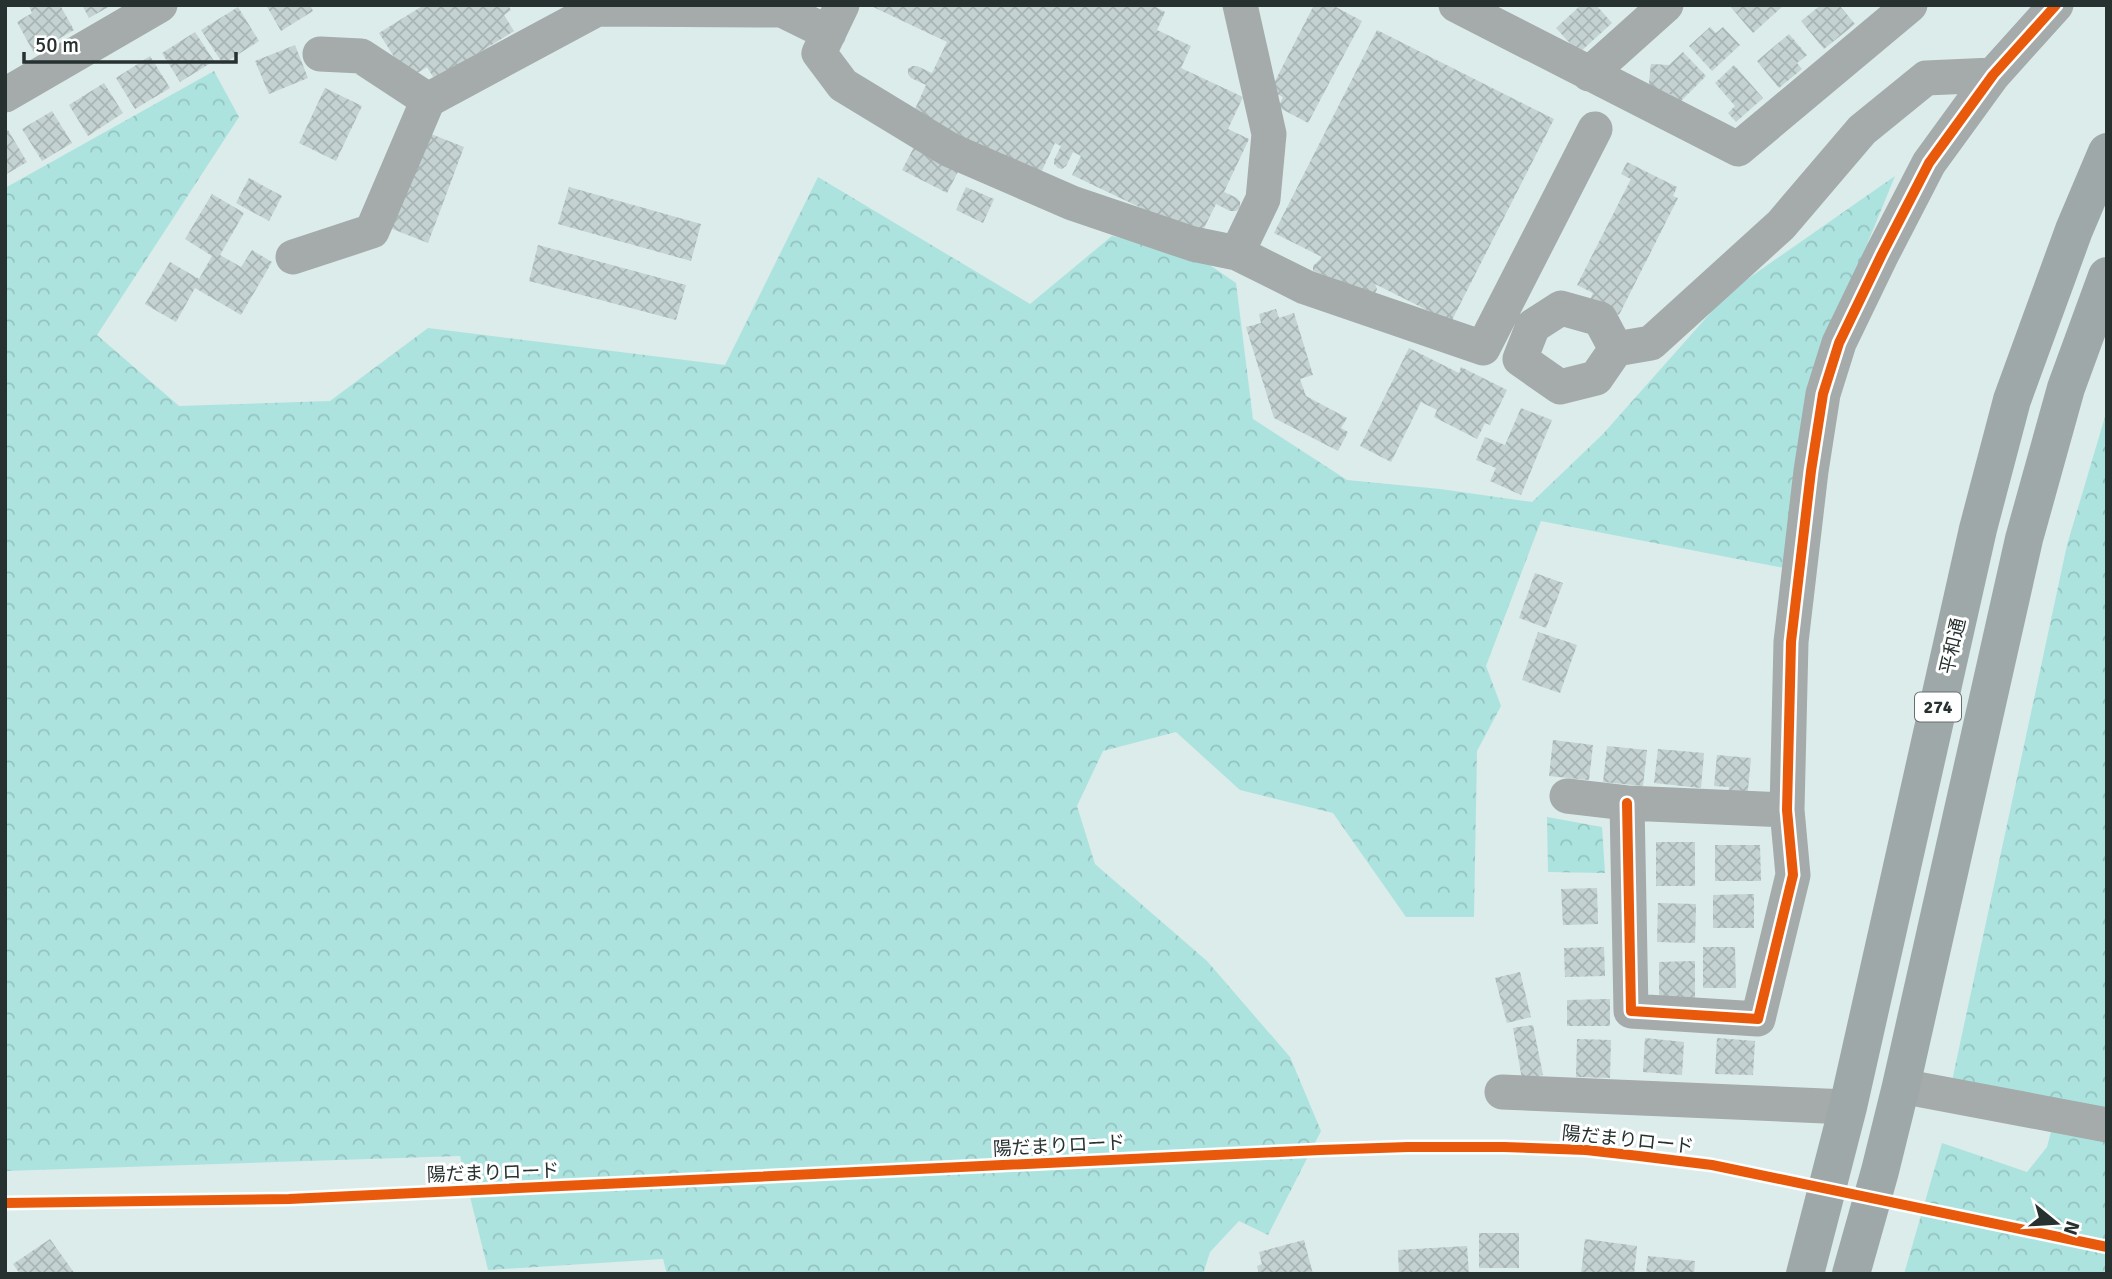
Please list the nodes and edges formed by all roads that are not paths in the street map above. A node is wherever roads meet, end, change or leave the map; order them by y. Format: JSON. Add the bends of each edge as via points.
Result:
{"nodes":[{"id":1,"x":160,"y":5,"type":"edge"},
{"id":2,"x":1240,"y":5,"type":"edge"},
{"id":3,"x":1456,"y":5,"type":"edge"},
{"id":4,"x":1666,"y":5,"type":"edge"},
{"id":5,"x":1910,"y":5,"type":"edge"},
{"id":6,"x":2056,"y":5,"type":"edge"},
{"id":7,"x":597,"y":7,"type":"edge"},
{"id":8,"x":835,"y":19,"type":"edge"},
{"id":9,"x":320,"y":54,"type":"dead end"},
{"id":10,"x":1589,"y":74,"type":"junction"},
{"id":11,"x":1993,"y":75,"type":"junction"},
{"id":12,"x":6,"y":90,"type":"edge"},
{"id":13,"x":428,"y":100,"type":"junction"},
{"id":14,"x":1595,"y":129,"type":"dead end"},
{"id":15,"x":2107,"y":152,"type":"edge"},
{"id":16,"x":1237,"y":253,"type":"junction"},
{"id":17,"x":293,"y":257,"type":"dead end"},
{"id":18,"x":2107,"y":276,"type":"edge"},
{"id":19,"x":1483,"y":348,"type":"junction"},
{"id":20,"x":1616,"y":349,"type":"junction"},
{"id":21,"x":1520,"y":359,"type":"junction"},
{"id":22,"x":1567,"y":796,"type":"dead end"},
{"id":23,"x":1627,"y":803,"type":"junction"},
{"id":24,"x":1787,"y":810,"type":"junction"},
{"id":25,"x":1901,"y":1086,"type":"junction"},
{"id":26,"x":1502,"y":1092,"type":"dead end"},
{"id":27,"x":1848,"y":1107,"type":"junction"},
{"id":28,"x":2107,"y":1125,"type":"edge"},
{"id":29,"x":1805,"y":1274,"type":"edge"},
{"id":30,"x":1851,"y":1274,"type":"edge"}],
"edges":[{"from":1,"to":12,"type":"street"},
{"from":2,"to":16,"type":"street","via":[[1269,134],[1263,199]]},
{"from":3,"to":10,"type":"street"},
{"from":4,"to":10,"type":"street"},
{"from":5,"to":10,"type":"street","via":[[1738,149]]},
{"from":6,"to":11,"type":"street"},
{"from":7,"to":8,"type":"street","via":[[782,10]]},
{"from":7,"to":13,"type":"street"},
{"from":8,"to":16,"type":"street","via":[[818,53],[843,85],[950,150],[1072,203],[1193,244]]},
{"from":9,"to":13,"type":"street","via":[[360,56]]},
{"from":11,"to":20,"type":"street","via":[[1926,78],[1862,130],[1781,225],[1651,342]]},
{"from":11,"to":24,"type":"street","via":[[1929,163],[1839,343],[1823,394],[1791,642]]},
{"from":13,"to":17,"type":"street","via":[[372,231]]},
{"from":14,"to":19,"type":"street"},
{"from":15,"to":27,"type":"highway","name":"平和通","number":"274","via":[[2012,400],[1978,529]]},
{"from":16,"to":19,"type":"street","via":[[1306,287]]},
{"from":18,"to":25,"type":"highway","number":"274","via":[[2066,388],[2024,539]]},
{"from":19,"to":21,"type":"street"},
{"from":20,"to":21,"type":"street","via":[[1596,379],[1560,387]]},
{"from":20,"to":21,"type":"street","via":[[1600,319],[1561,308],[1533,326]]},
{"from":22,"to":23,"type":"street"},
{"from":23,"to":24,"type":"street"},
{"from":23,"to":24,"type":"street","via":[[1631,1011],[1758,1019],[1793,875]]},
{"from":25,"to":28,"type":"street"},
{"from":25,"to":30,"type":"highway","number":"274"},
{"from":26,"to":27,"type":"street"},
{"from":27,"to":29,"type":"highway","name":"平和通","number":"274"}]}
